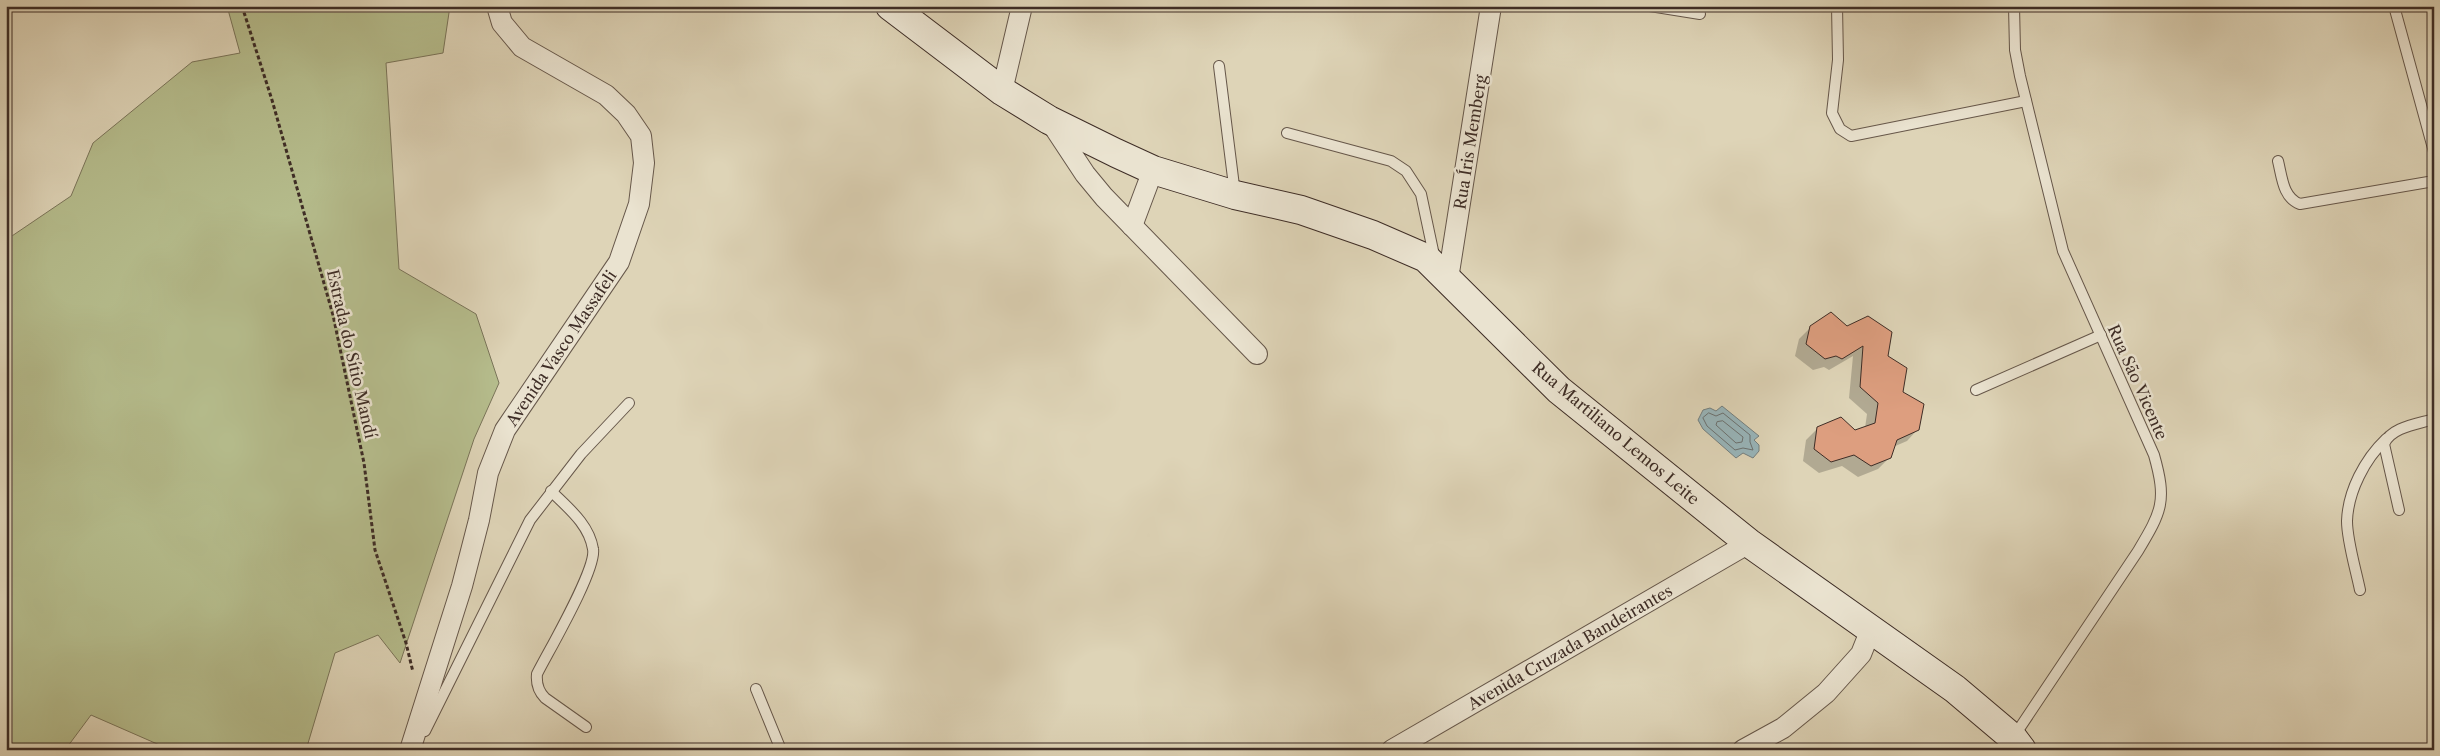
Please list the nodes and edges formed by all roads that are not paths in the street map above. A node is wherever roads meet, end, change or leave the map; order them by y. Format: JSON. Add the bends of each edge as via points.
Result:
{"nodes":[{"id":1,"x":497,"y":6,"type":"edge"},
{"id":2,"x":890,"y":6,"type":"edge"},
{"id":3,"x":1022,"y":6,"type":"edge"},
{"id":4,"x":1491,"y":6,"type":"edge"},
{"id":5,"x":1650,"y":6,"type":"edge"},
{"id":6,"x":1837,"y":6,"type":"edge"},
{"id":7,"x":2014,"y":6,"type":"edge"},
{"id":8,"x":2394,"y":6,"type":"edge"},
{"id":9,"x":1700,"y":14,"type":"dead end"},
{"id":10,"x":1219,"y":66,"type":"dead end"},
{"id":11,"x":1002,"y":91,"type":"junction"},
{"id":12,"x":2026,"y":101,"type":"junction"},
{"id":13,"x":1049,"y":120,"type":"junction"},
{"id":14,"x":1286,"y":133,"type":"dead end"},
{"id":15,"x":2434,"y":152,"type":"edge"},
{"id":16,"x":2278,"y":161,"type":"dead end"},
{"id":17,"x":1152,"y":170,"type":"junction"},
{"id":18,"x":2434,"y":181,"type":"edge"},
{"id":19,"x":1235,"y":195,"type":"junction"},
{"id":20,"x":1132,"y":226,"type":"junction"},
{"id":21,"x":1442,"y":273,"type":"junction"},
{"id":22,"x":2101,"y":335,"type":"junction"},
{"id":23,"x":1257,"y":354,"type":"dead end"},
{"id":24,"x":1976,"y":390,"type":"dead end"},
{"id":25,"x":630,"y":403,"type":"dead end"},
{"id":26,"x":2434,"y":419,"type":"edge"},
{"id":27,"x":2386,"y":439,"type":"junction"},
{"id":28,"x":550,"y":491,"type":"junction"},
{"id":29,"x":2399,"y":510,"type":"dead end"},
{"id":30,"x":1748,"y":543,"type":"junction"},
{"id":31,"x":2360,"y":590,"type":"dead end"},
{"id":32,"x":1871,"y":629,"type":"junction"},
{"id":33,"x":756,"y":689,"type":"dead end"},
{"id":34,"x":586,"y":727,"type":"dead end"},
{"id":35,"x":2017,"y":744,"type":"edge"},
{"id":36,"x":2434,"y":746,"type":"edge"},
{"id":37,"x":410,"y":750,"type":"edge"},
{"id":38,"x":415,"y":750,"type":"edge"},
{"id":39,"x":781,"y":750,"type":"edge"},
{"id":40,"x":1392,"y":750,"type":"edge"},
{"id":41,"x":1743,"y":750,"type":"edge"},
{"id":42,"x":2430,"y":750,"type":"edge"}],
"edges":[{"from":1,"to":37,"type":"street","name":"Avenida Vasco Massafeli","via":[[502,23],[522,47],[606,95],[626,114],[641,136],[644,162],[639,204],[619,262],[505,430],[488,473],[480,520],[462,586]]},
{"from":2,"to":11,"type":"street","name":"Rua Martiliano Lemos Leite"},
{"from":3,"to":11,"type":"street"},
{"from":4,"to":21,"type":"street","name":"Rua Íris Memberg"},
{"from":5,"to":9,"type":"lane"},
{"from":6,"to":12,"type":"lane","via":[[1838,60],[1832,113],[1840,129],[1851,136]]},
{"from":7,"to":12,"type":"lane","name":"Rua São Vicente","via":[[2015,50]]},
{"from":8,"to":15,"type":"lane"},
{"from":10,"to":19,"type":"lane"},
{"from":11,"to":13,"type":"street","name":"Rua Martiliano Lemos Leite"},
{"from":12,"to":22,"type":"lane","name":"Rua São Vicente","via":[[2063,251]]},
{"from":13,"to":17,"type":"street","name":"Rua Martiliano Lemos Leite"},
{"from":13,"to":20,"type":"street","name":"Rua Martiliano Lemos Leite","via":[[1085,174]]},
{"from":14,"to":21,"type":"lane","via":[[1390,161],[1406,171],[1415,181],[1426,209]]},
{"from":16,"to":18,"type":"lane","via":[[2286,194],[2306,205]]},
{"from":17,"to":19,"type":"street","name":"Rua Martiliano Lemos Leite"},
{"from":17,"to":20,"type":"street"},
{"from":19,"to":21,"type":"street","name":"Rua Martiliano Lemos Leite","via":[[1301,210],[1373,235],[1426,258]]},
{"from":20,"to":23,"type":"street","name":"Rua Martiliano Lemos Leite"},
{"from":21,"to":30,"type":"street","name":"Rua Martiliano Lemos Leite","via":[[1559,390]]},
{"from":22,"to":24,"type":"lane"},
{"from":22,"to":35,"type":"lane","name":"Rua São Vicente","via":[[2154,455],[2162,503],[2138,552]]},
{"from":25,"to":28,"type":"lane"},
{"from":26,"to":27,"type":"lane","via":[[2396,431]]},
{"from":27,"to":29,"type":"lane","via":[[2384,449]]},
{"from":27,"to":31,"type":"lane","via":[[2361,470],[2349,510],[2347,522]]},
{"from":28,"to":34,"type":"lane","via":[[578,517],[594,551],[588,573],[536,680],[545,698]]},
{"from":28,"to":38,"type":"lane","via":[[530,520]]},
{"from":30,"to":32,"type":"street","name":"Rua Martiliano Lemos Leite"},
{"from":30,"to":40,"type":"street","name":"Avenida Cruzada Bandeirantes"},
{"from":32,"to":35,"type":"street","name":"Rua Martiliano Lemos Leite","via":[[1955,689]]},
{"from":32,"to":41,"type":"street","via":[[1861,654],[1826,693],[1783,728]]},
{"from":33,"to":39,"type":"lane"},
{"from":36,"to":42,"type":"lane"}]}
